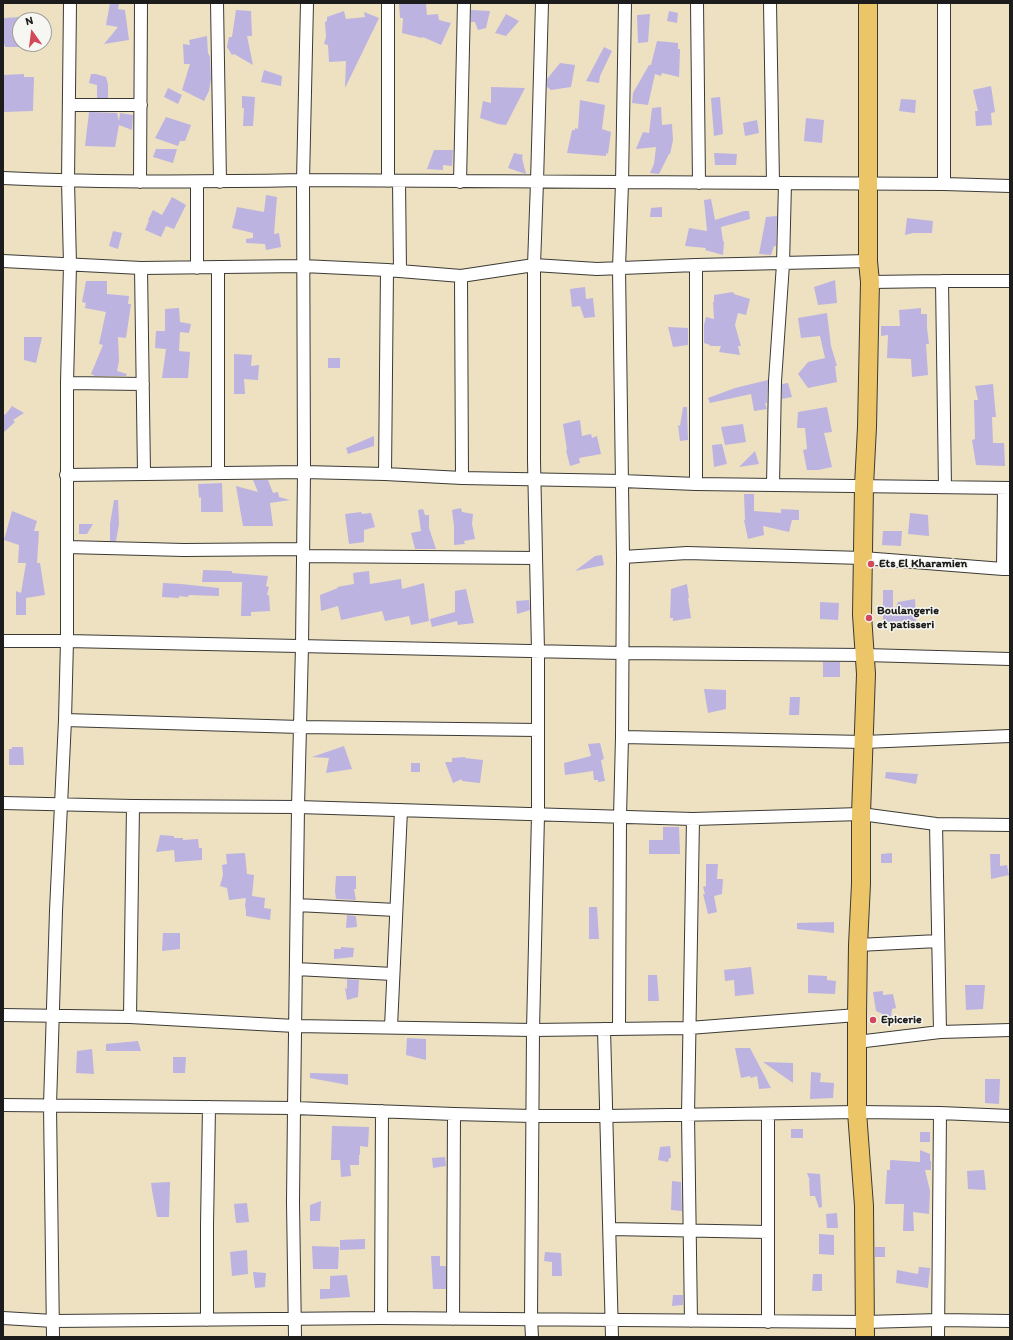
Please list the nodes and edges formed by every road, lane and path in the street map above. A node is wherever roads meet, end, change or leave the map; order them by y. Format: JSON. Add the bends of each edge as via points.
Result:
{"nodes":[{"id":1,"x":70,"y":3,"type":"edge"},
{"id":2,"x":141,"y":3,"type":"edge"},
{"id":3,"x":217,"y":3,"type":"edge"},
{"id":4,"x":307,"y":3,"type":"edge"},
{"id":5,"x":388,"y":3,"type":"edge"},
{"id":6,"x":464,"y":3,"type":"edge"},
{"id":7,"x":542,"y":3,"type":"edge"},
{"id":8,"x":625,"y":3,"type":"edge"},
{"id":9,"x":697,"y":3,"type":"edge"},
{"id":10,"x":770,"y":3,"type":"edge"},
{"id":11,"x":868,"y":3,"type":"edge"},
{"id":12,"x":944,"y":3,"type":"edge"},
{"id":13,"x":70,"y":105,"type":"junction"},
{"id":14,"x":141,"y":105,"type":"junction"},
{"id":15,"x":3,"y":178,"type":"edge"},
{"id":16,"x":303,"y":180,"type":"junction"},
{"id":17,"x":68,"y":181,"type":"junction"},
{"id":18,"x":393,"y":181,"type":"junction"},
{"id":19,"x":140,"y":182,"type":"junction"},
{"id":20,"x":197,"y":182,"type":"junction"},
{"id":21,"x":220,"y":182,"type":"junction"},
{"id":22,"x":460,"y":182,"type":"junction"},
{"id":23,"x":537,"y":182,"type":"junction"},
{"id":24,"x":622,"y":183,"type":"junction"},
{"id":25,"x":698,"y":183,"type":"junction"},
{"id":26,"x":779,"y":183,"type":"junction"},
{"id":27,"x":868,"y":184,"type":"junction"},
{"id":28,"x":944,"y":184,"type":"junction"},
{"id":29,"x":1010,"y":186,"type":"edge"},
{"id":30,"x":3,"y":261,"type":"edge"},
{"id":31,"x":868,"y":261,"type":"junction"},
{"id":32,"x":783,"y":264,"type":"junction"},
{"id":33,"x":70,"y":265,"type":"junction"},
{"id":34,"x":534,"y":265,"type":"junction"},
{"id":35,"x":696,"y":265,"type":"junction"},
{"id":36,"x":303,"y":266,"type":"junction"},
{"id":37,"x":141,"y":268,"type":"junction"},
{"id":38,"x":197,"y":268,"type":"junction"},
{"id":39,"x":218,"y":268,"type":"junction"},
{"id":40,"x":619,"y":268,"type":"junction"},
{"id":41,"x":387,"y":270,"type":"junction"},
{"id":42,"x":400,"y":270,"type":"junction"},
{"id":43,"x":461,"y":276,"type":"junction"},
{"id":44,"x":942,"y":281,"type":"junction"},
{"id":45,"x":1010,"y":281,"type":"edge"},
{"id":46,"x":870,"y":282,"type":"junction"},
{"id":47,"x":67,"y":383,"type":"junction"},
{"id":48,"x":143,"y":384,"type":"junction"},
{"id":49,"x":304,"y":472,"type":"junction"},
{"id":50,"x":144,"y":473,"type":"junction"},
{"id":51,"x":218,"y":473,"type":"junction"},
{"id":52,"x":385,"y":474,"type":"junction"},
{"id":53,"x":66,"y":475,"type":"junction"},
{"id":54,"x":462,"y":478,"type":"junction"},
{"id":55,"x":535,"y":479,"type":"junction"},
{"id":56,"x":622,"y":481,"type":"junction"},
{"id":57,"x":696,"y":484,"type":"junction"},
{"id":58,"x":773,"y":485,"type":"junction"},
{"id":59,"x":864,"y":486,"type":"junction"},
{"id":60,"x":945,"y":487,"type":"junction"},
{"id":61,"x":1007,"y":488,"type":"edge"},
{"id":62,"x":67,"y":547,"type":"junction"},
{"id":63,"x":303,"y":553,"type":"junction"},
{"id":64,"x":623,"y":557,"type":"junction"},
{"id":65,"x":536,"y":558,"type":"junction"},
{"id":66,"x":863,"y":558,"type":"junction"},
{"id":67,"x":1006,"y":569,"type":"edge"},
{"id":68,"x":3,"y":641,"type":"edge"},
{"id":69,"x":67,"y":641,"type":"junction"},
{"id":70,"x":302,"y":646,"type":"junction"},
{"id":71,"x":538,"y":651,"type":"junction"},
{"id":72,"x":622,"y":653,"type":"junction"},
{"id":73,"x":865,"y":655,"type":"junction"},
{"id":74,"x":1010,"y":659,"type":"edge"},
{"id":75,"x":65,"y":720,"type":"junction"},
{"id":76,"x":300,"y":727,"type":"junction"},
{"id":77,"x":538,"y":730,"type":"junction"},
{"id":78,"x":1010,"y":736,"type":"edge"},
{"id":79,"x":622,"y":737,"type":"junction"},
{"id":80,"x":864,"y":742,"type":"junction"},
{"id":81,"x":3,"y":804,"type":"edge"},
{"id":82,"x":61,"y":804,"type":"junction"},
{"id":83,"x":133,"y":806,"type":"junction"},
{"id":84,"x":298,"y":806,"type":"junction"},
{"id":85,"x":401,"y":810,"type":"junction"},
{"id":86,"x":861,"y":814,"type":"junction"},
{"id":87,"x":538,"y":815,"type":"junction"},
{"id":88,"x":620,"y":817,"type":"junction"},
{"id":89,"x":693,"y":819,"type":"junction"},
{"id":90,"x":936,"y":824,"type":"junction"},
{"id":91,"x":1010,"y":825,"type":"edge"},
{"id":92,"x":297,"y":905,"type":"junction"},
{"id":93,"x":396,"y":910,"type":"junction"},
{"id":94,"x":938,"y":941,"type":"junction"},
{"id":95,"x":858,"y":945,"type":"junction"},
{"id":96,"x":296,"y":969,"type":"junction"},
{"id":97,"x":393,"y":974,"type":"junction"},
{"id":98,"x":3,"y":1014,"type":"edge"},
{"id":99,"x":857,"y":1015,"type":"junction"},
{"id":100,"x":53,"y":1016,"type":"junction"},
{"id":101,"x":130,"y":1017,"type":"junction"},
{"id":102,"x":295,"y":1026,"type":"junction"},
{"id":103,"x":391,"y":1027,"type":"junction"},
{"id":104,"x":689,"y":1028,"type":"junction"},
{"id":105,"x":604,"y":1029,"type":"junction"},
{"id":106,"x":619,"y":1029,"type":"junction"},
{"id":107,"x":533,"y":1030,"type":"junction"},
{"id":108,"x":1010,"y":1030,"type":"edge"},
{"id":109,"x":940,"y":1032,"type":"junction"},
{"id":110,"x":857,"y":1042,"type":"junction"},
{"id":111,"x":3,"y":1105,"type":"edge"},
{"id":112,"x":50,"y":1105,"type":"junction"},
{"id":113,"x":209,"y":1107,"type":"junction"},
{"id":114,"x":294,"y":1108,"type":"junction"},
{"id":115,"x":382,"y":1111,"type":"junction"},
{"id":116,"x":857,"y":1112,"type":"junction"},
{"id":117,"x":940,"y":1113,"type":"junction"},
{"id":118,"x":454,"y":1114,"type":"junction"},
{"id":119,"x":768,"y":1114,"type":"junction"},
{"id":120,"x":688,"y":1115,"type":"junction"},
{"id":121,"x":532,"y":1116,"type":"junction"},
{"id":122,"x":606,"y":1116,"type":"junction"},
{"id":123,"x":1010,"y":1116,"type":"edge"},
{"id":124,"x":610,"y":1229,"type":"junction"},
{"id":125,"x":689,"y":1230,"type":"junction"},
{"id":126,"x":768,"y":1232,"type":"junction"},
{"id":127,"x":3,"y":1318,"type":"edge"},
{"id":128,"x":296,"y":1318,"type":"junction"},
{"id":129,"x":381,"y":1318,"type":"junction"},
{"id":130,"x":453,"y":1319,"type":"junction"},
{"id":131,"x":531,"y":1319,"type":"junction"},
{"id":132,"x":207,"y":1320,"type":"junction"},
{"id":133,"x":612,"y":1320,"type":"junction"},
{"id":134,"x":939,"y":1320,"type":"junction"},
{"id":135,"x":53,"y":1321,"type":"junction"},
{"id":136,"x":691,"y":1321,"type":"junction"},
{"id":137,"x":1010,"y":1321,"type":"edge"},
{"id":138,"x":768,"y":1322,"type":"junction"},
{"id":139,"x":865,"y":1330,"type":"edge"},
{"id":140,"x":54,"y":1337,"type":"edge"},
{"id":141,"x":295,"y":1337,"type":"edge"},
{"id":142,"x":532,"y":1337,"type":"edge"},
{"id":143,"x":612,"y":1337,"type":"edge"},
{"id":144,"x":938,"y":1337,"type":"edge"}],
"edges":[{"from":1,"to":13,"type":"street"},
{"from":2,"to":14,"type":"street"},
{"from":3,"to":21,"type":"street"},
{"from":4,"to":16,"type":"street"},
{"from":5,"to":18,"type":"street"},
{"from":6,"to":22,"type":"street"},
{"from":7,"to":23,"type":"street"},
{"from":8,"to":24,"type":"street"},
{"from":9,"to":25,"type":"street"},
{"from":10,"to":26,"type":"street"},
{"from":11,"to":27,"type":"main road"},
{"from":12,"to":28,"type":"street"},
{"from":13,"to":14,"type":"street"},
{"from":13,"to":17,"type":"street"},
{"from":14,"to":19,"type":"street"},
{"from":15,"to":17,"type":"street"},
{"from":16,"to":18,"type":"street"},
{"from":16,"to":21,"type":"street"},
{"from":16,"to":36,"type":"street"},
{"from":17,"to":19,"type":"street"},
{"from":17,"to":33,"type":"street"},
{"from":18,"to":22,"type":"street"},
{"from":18,"to":42,"type":"street"},
{"from":19,"to":20,"type":"street"},
{"from":20,"to":21,"type":"street"},
{"from":20,"to":38,"type":"street"},
{"from":22,"to":23,"type":"street"},
{"from":23,"to":24,"type":"street"},
{"from":23,"to":34,"type":"street"},
{"from":24,"to":25,"type":"street"},
{"from":24,"to":40,"type":"street"},
{"from":25,"to":26,"type":"street"},
{"from":26,"to":27,"type":"street"},
{"from":26,"to":32,"type":"street"},
{"from":27,"to":28,"type":"street"},
{"from":27,"to":31,"type":"main road"},
{"from":28,"to":29,"type":"street"},
{"from":30,"to":33,"type":"street"},
{"from":31,"to":32,"type":"street"},
{"from":31,"to":46,"type":"main road"},
{"from":32,"to":35,"type":"street"},
{"from":32,"to":58,"type":"street","via":[[775,381]]},
{"from":33,"to":37,"type":"street"},
{"from":33,"to":47,"type":"street"},
{"from":34,"to":40,"type":"street","via":[[579,269]]},
{"from":34,"to":43,"type":"street"},
{"from":34,"to":55,"type":"street"},
{"from":35,"to":40,"type":"street"},
{"from":35,"to":57,"type":"street"},
{"from":36,"to":39,"type":"street"},
{"from":36,"to":41,"type":"street"},
{"from":36,"to":49,"type":"street"},
{"from":37,"to":38,"type":"street"},
{"from":37,"to":48,"type":"street"},
{"from":38,"to":39,"type":"street"},
{"from":39,"to":51,"type":"street"},
{"from":40,"to":56,"type":"street"},
{"from":41,"to":42,"type":"street"},
{"from":41,"to":52,"type":"street"},
{"from":42,"to":43,"type":"street"},
{"from":43,"to":54,"type":"street"},
{"from":44,"to":45,"type":"street"},
{"from":44,"to":46,"type":"street"},
{"from":44,"to":60,"type":"street"},
{"from":46,"to":59,"type":"main road","via":[[868,427]]},
{"from":47,"to":48,"type":"street"},
{"from":47,"to":53,"type":"street"},
{"from":48,"to":50,"type":"street"},
{"from":49,"to":51,"type":"street"},
{"from":49,"to":52,"type":"street"},
{"from":49,"to":63,"type":"street"},
{"from":50,"to":51,"type":"street"},
{"from":50,"to":53,"type":"street"},
{"from":52,"to":54,"type":"street"},
{"from":53,"to":62,"type":"street"},
{"from":54,"to":55,"type":"street"},
{"from":55,"to":56,"type":"street"},
{"from":55,"to":65,"type":"street"},
{"from":56,"to":57,"type":"street"},
{"from":56,"to":64,"type":"street"},
{"from":57,"to":58,"type":"street"},
{"from":58,"to":59,"type":"street"},
{"from":59,"to":60,"type":"street"},
{"from":59,"to":66,"type":"main road"},
{"from":60,"to":61,"type":"street"},
{"from":61,"to":67,"type":"street"},
{"from":62,"to":63,"type":"street"},
{"from":62,"to":69,"type":"street"},
{"from":63,"to":65,"type":"street"},
{"from":63,"to":70,"type":"street"},
{"from":64,"to":66,"type":"street","via":[[687,553]]},
{"from":64,"to":72,"type":"street"},
{"from":65,"to":71,"type":"street"},
{"from":66,"to":67,"type":"street"},
{"from":66,"to":73,"type":"main road","via":[[862,614]]},
{"from":68,"to":69,"type":"street"},
{"from":69,"to":70,"type":"street"},
{"from":69,"to":75,"type":"street"},
{"from":70,"to":71,"type":"street"},
{"from":70,"to":76,"type":"street"},
{"from":71,"to":72,"type":"street"},
{"from":71,"to":77,"type":"street"},
{"from":72,"to":73,"type":"street"},
{"from":72,"to":79,"type":"street"},
{"from":73,"to":74,"type":"street"},
{"from":73,"to":80,"type":"main road"},
{"from":75,"to":76,"type":"street"},
{"from":75,"to":82,"type":"street"},
{"from":76,"to":77,"type":"street"},
{"from":76,"to":84,"type":"street"},
{"from":77,"to":87,"type":"street"},
{"from":78,"to":80,"type":"street"},
{"from":79,"to":80,"type":"street"},
{"from":79,"to":88,"type":"street"},
{"from":80,"to":86,"type":"main road"},
{"from":81,"to":82,"type":"street"},
{"from":82,"to":83,"type":"street"},
{"from":82,"to":100,"type":"street"},
{"from":83,"to":84,"type":"street"},
{"from":83,"to":101,"type":"street"},
{"from":84,"to":85,"type":"street"},
{"from":84,"to":92,"type":"street"},
{"from":85,"to":87,"type":"street"},
{"from":85,"to":93,"type":"street"},
{"from":86,"to":89,"type":"street"},
{"from":86,"to":90,"type":"street"},
{"from":86,"to":95,"type":"main road"},
{"from":87,"to":88,"type":"street"},
{"from":87,"to":107,"type":"street"},
{"from":88,"to":89,"type":"street"},
{"from":88,"to":106,"type":"street"},
{"from":89,"to":104,"type":"street"},
{"from":90,"to":91,"type":"street"},
{"from":90,"to":94,"type":"street"},
{"from":92,"to":93,"type":"street"},
{"from":92,"to":96,"type":"street"},
{"from":93,"to":97,"type":"street"},
{"from":94,"to":95,"type":"street"},
{"from":94,"to":109,"type":"street"},
{"from":95,"to":99,"type":"main road"},
{"from":96,"to":97,"type":"street"},
{"from":96,"to":102,"type":"street"},
{"from":97,"to":103,"type":"street"},
{"from":98,"to":100,"type":"street"},
{"from":99,"to":104,"type":"street"},
{"from":99,"to":110,"type":"main road"},
{"from":100,"to":101,"type":"street"},
{"from":100,"to":112,"type":"street"},
{"from":101,"to":102,"type":"street"},
{"from":102,"to":103,"type":"street"},
{"from":102,"to":114,"type":"street"},
{"from":103,"to":107,"type":"street"},
{"from":104,"to":106,"type":"street"},
{"from":104,"to":120,"type":"street"},
{"from":105,"to":106,"type":"street"},
{"from":105,"to":107,"type":"street"},
{"from":105,"to":122,"type":"street"},
{"from":107,"to":121,"type":"street"},
{"from":108,"to":109,"type":"street"},
{"from":109,"to":110,"type":"street"},
{"from":110,"to":116,"type":"main road"},
{"from":111,"to":112,"type":"street"},
{"from":112,"to":113,"type":"street"},
{"from":112,"to":135,"type":"street"},
{"from":113,"to":114,"type":"street"},
{"from":113,"to":132,"type":"street"},
{"from":114,"to":115,"type":"street"},
{"from":114,"to":128,"type":"street"},
{"from":115,"to":118,"type":"street"},
{"from":115,"to":129,"type":"street"},
{"from":116,"to":117,"type":"street"},
{"from":116,"to":119,"type":"street"},
{"from":116,"to":139,"type":"main road","via":[[864,1206]]},
{"from":117,"to":123,"type":"street"},
{"from":117,"to":134,"type":"street"},
{"from":118,"to":121,"type":"street"},
{"from":118,"to":130,"type":"street"},
{"from":119,"to":120,"type":"street"},
{"from":119,"to":126,"type":"street"},
{"from":120,"to":122,"type":"street"},
{"from":120,"to":125,"type":"street"},
{"from":121,"to":122,"type":"street"},
{"from":121,"to":131,"type":"street"},
{"from":122,"to":124,"type":"street"},
{"from":124,"to":125,"type":"street"},
{"from":124,"to":133,"type":"street"},
{"from":125,"to":126,"type":"street"},
{"from":125,"to":136,"type":"street"},
{"from":126,"to":138,"type":"street"},
{"from":127,"to":135,"type":"street"},
{"from":128,"to":129,"type":"street"},
{"from":128,"to":132,"type":"street"},
{"from":128,"to":141,"type":"street"},
{"from":129,"to":130,"type":"street"},
{"from":130,"to":131,"type":"street"},
{"from":131,"to":133,"type":"street"},
{"from":131,"to":142,"type":"street"},
{"from":132,"to":135,"type":"street"},
{"from":133,"to":136,"type":"street"},
{"from":133,"to":143,"type":"street"},
{"from":134,"to":137,"type":"street"},
{"from":134,"to":139,"type":"street"},
{"from":134,"to":144,"type":"street"},
{"from":135,"to":140,"type":"street"},
{"from":136,"to":138,"type":"street"},
{"from":138,"to":139,"type":"street"}]}
